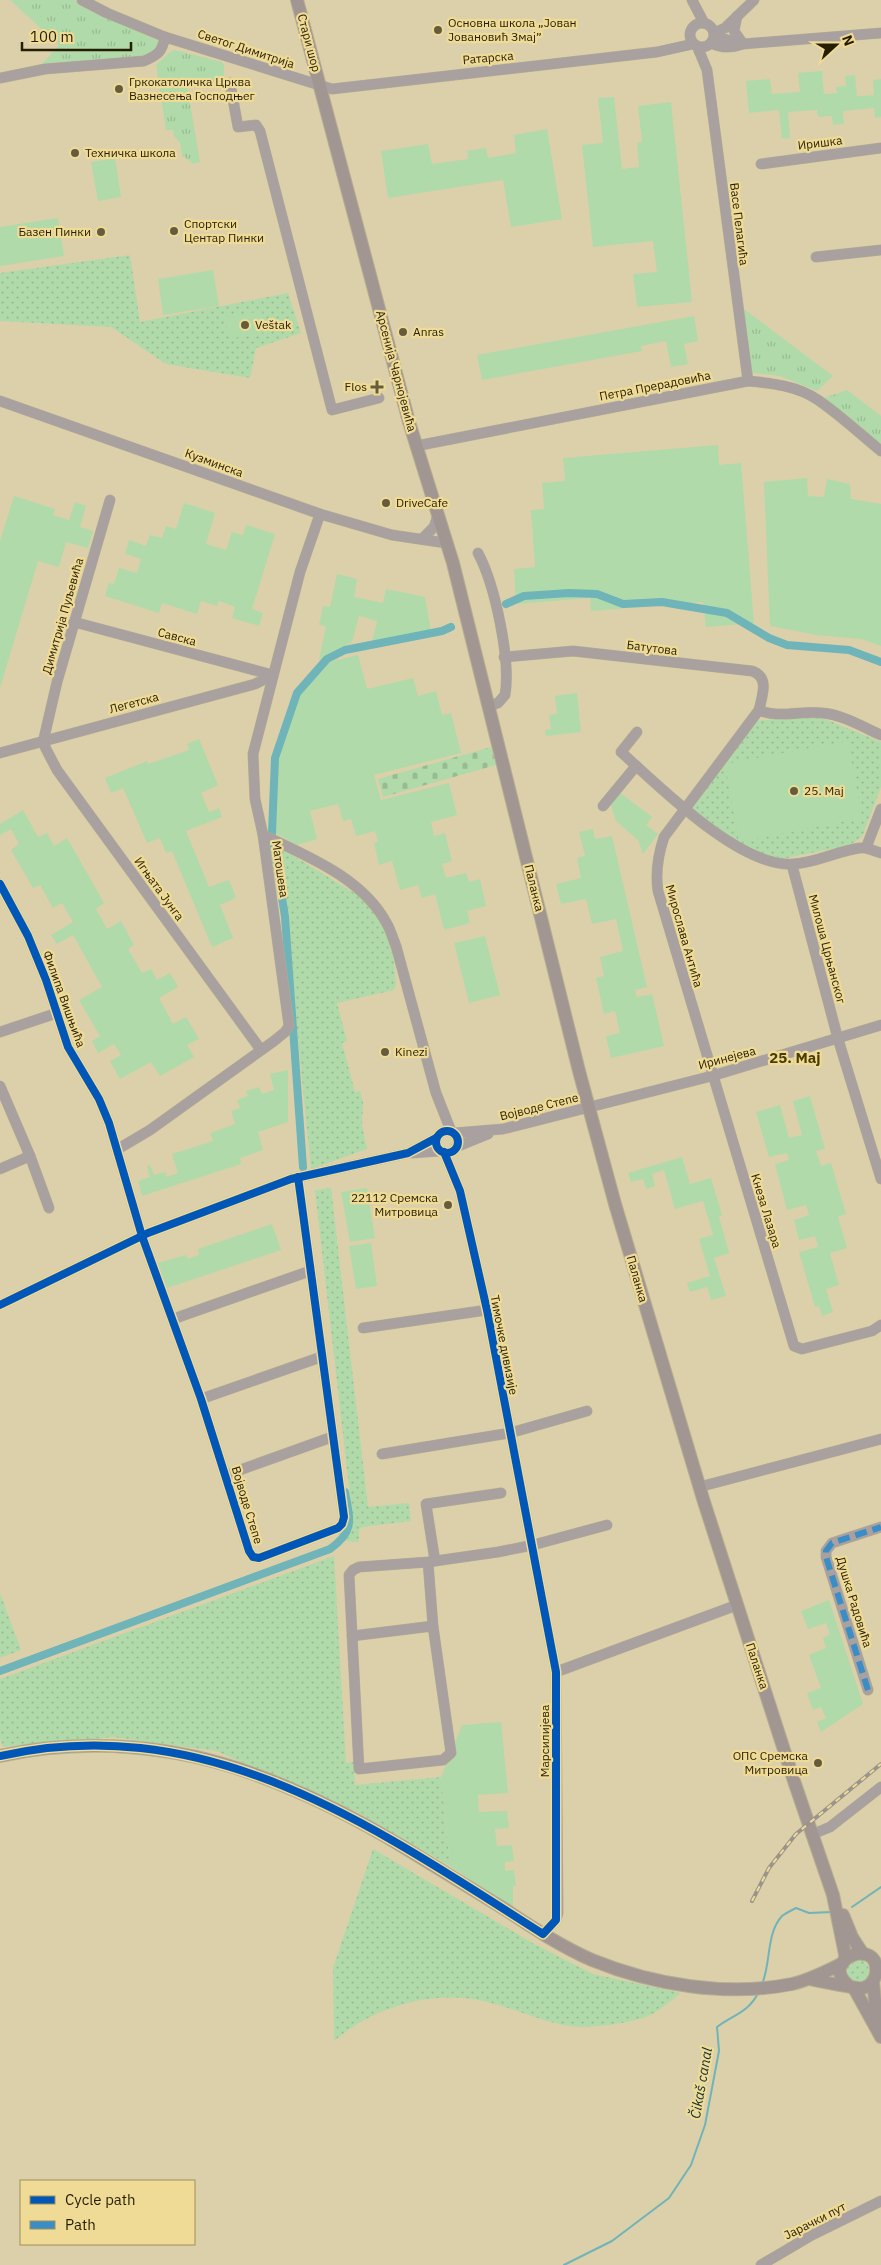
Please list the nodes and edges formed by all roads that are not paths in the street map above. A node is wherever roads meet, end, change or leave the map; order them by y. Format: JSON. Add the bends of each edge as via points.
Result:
{"nodes":[{"id":1,"x":82,"y":0,"type":"edge"},
{"id":2,"x":297,"y":0,"type":"edge"},
{"id":3,"x":691,"y":0,"type":"edge"},
{"id":4,"x":754,"y":0,"type":"edge"},
{"id":5,"x":738,"y":15,"type":"junction"},
{"id":6,"x":881,"y":33,"type":"edge"},
{"id":7,"x":704,"y":35,"type":"junction"},
{"id":8,"x":165,"y":37,"type":"junction"},
{"id":9,"x":743,"y":44,"type":"junction"},
{"id":10,"x":0,"y":78,"type":"edge"},
{"id":11,"x":230,"y":83,"type":"dead end"},
{"id":12,"x":321,"y":86,"type":"junction"},
{"id":13,"x":881,"y":148,"type":"edge"},
{"id":14,"x":761,"y":164,"type":"dead end"},
{"id":15,"x":881,"y":250,"type":"edge"},
{"id":16,"x":816,"y":257,"type":"dead end"},
{"id":17,"x":748,"y":381,"type":"junction"},
{"id":18,"x":379,"y":398,"type":"dead end"},
{"id":19,"x":0,"y":401,"type":"edge"},
{"id":20,"x":416,"y":446,"type":"junction"},
{"id":21,"x":881,"y":451,"type":"edge"},
{"id":22,"x":110,"y":500,"type":"dead end"},
{"id":23,"x":320,"y":514,"type":"junction"},
{"id":24,"x":438,"y":515,"type":"junction"},
{"id":25,"x":422,"y":540,"type":"junction"},
{"id":26,"x":446,"y":543,"type":"junction"},
{"id":27,"x":478,"y":553,"type":"dead end"},
{"id":28,"x":74,"y":622,"type":"junction"},
{"id":29,"x":474,"y":654,"type":"joint"},
{"id":30,"x":504,"y":657,"type":"junction"},
{"id":31,"x":273,"y":675,"type":"junction"},
{"id":32,"x":488,"y":706,"type":"junction"},
{"id":33,"x":759,"y":710,"type":"junction"},
{"id":34,"x":637,"y":732,"type":"dead end"},
{"id":35,"x":881,"y":734,"type":"edge"},
{"id":36,"x":44,"y":740,"type":"junction"},
{"id":37,"x":0,"y":753,"type":"edge"},
{"id":38,"x":636,"y":766,"type":"junction"},
{"id":39,"x":603,"y":806,"type":"dead end"},
{"id":40,"x":685,"y":808,"type":"junction"},
{"id":41,"x":881,"y":808,"type":"edge"},
{"id":42,"x":262,"y":835,"type":"junction"},
{"id":43,"x":866,"y":848,"type":"junction"},
{"id":44,"x":881,"y":853,"type":"edge"},
{"id":45,"x":792,"y":864,"type":"junction"},
{"id":46,"x":0,"y":884,"type":"edge"},
{"id":47,"x":57,"y":1013,"type":"junction"},
{"id":48,"x":878,"y":1027,"type":"edge"},
{"id":49,"x":0,"y":1032,"type":"edge"},
{"id":50,"x":838,"y":1039,"type":"junction"},
{"id":51,"x":261,"y":1050,"type":"junction"},
{"id":52,"x":712,"y":1076,"type":"junction"},
{"id":53,"x":0,"y":1086,"type":"edge"},
{"id":54,"x":436,"y":1093,"type":"junction"},
{"id":55,"x":588,"y":1107,"type":"junction"},
{"id":56,"x":496,"y":1131,"type":"junction"},
{"id":57,"x":453,"y":1132,"type":"junction"},
{"id":58,"x":437,"y":1136,"type":"junction"},
{"id":59,"x":118,"y":1149,"type":"junction"},
{"id":60,"x":449,"y":1150,"type":"junction"},
{"id":61,"x":408,"y":1153,"type":"junction"},
{"id":62,"x":30,"y":1156,"type":"junction"},
{"id":63,"x":0,"y":1169,"type":"edge"},
{"id":64,"x":298,"y":1177,"type":"junction"},
{"id":65,"x":881,"y":1179,"type":"edge"},
{"id":66,"x":49,"y":1208,"type":"dead end"},
{"id":67,"x":142,"y":1236,"type":"junction"},
{"id":68,"x":310,"y":1271,"type":"junction"},
{"id":69,"x":0,"y":1305,"type":"edge"},
{"id":70,"x":487,"y":1310,"type":"junction"},
{"id":71,"x":173,"y":1319,"type":"junction"},
{"id":72,"x":881,"y":1325,"type":"edge"},
{"id":73,"x":363,"y":1328,"type":"dead end"},
{"id":74,"x":321,"y":1357,"type":"junction"},
{"id":75,"x":201,"y":1399,"type":"junction"},
{"id":76,"x":587,"y":1411,"type":"dead end"},
{"id":77,"x":510,"y":1434,"type":"junction"},
{"id":78,"x":332,"y":1437,"type":"junction"},
{"id":79,"x":881,"y":1439,"type":"edge"},
{"id":80,"x":382,"y":1454,"type":"dead end"},
{"id":81,"x":226,"y":1475,"type":"junction"},
{"id":82,"x":699,"y":1487,"type":"junction"},
{"id":83,"x":501,"y":1492,"type":"dead end"},
{"id":84,"x":608,"y":1525,"type":"dead end"},
{"id":85,"x":881,"y":1527,"type":"edge"},
{"id":86,"x":533,"y":1545,"type":"junction"},
{"id":87,"x":432,"y":1561,"type":"junction"},
{"id":88,"x":737,"y":1605,"type":"junction"},
{"id":89,"x":433,"y":1626,"type":"junction"},
{"id":90,"x":352,"y":1636,"type":"junction"},
{"id":91,"x":556,"y":1672,"type":"junction"},
{"id":92,"x":868,"y":1690,"type":"dead end"},
{"id":93,"x":0,"y":1756,"type":"edge"},
{"id":94,"x":881,"y":1787,"type":"edge"},
{"id":95,"x":813,"y":1834,"type":"junction"},
{"id":96,"x":833,"y":1895,"type":"junction"},
{"id":97,"x":543,"y":1934,"type":"junction"},
{"id":98,"x":871,"y":1956,"type":"edge"},
{"id":99,"x":844,"y":1961,"type":"junction"},
{"id":100,"x":876,"y":1977,"type":"edge"},
{"id":101,"x":810,"y":1979,"type":"junction"},
{"id":102,"x":851,"y":1987,"type":"junction"},
{"id":103,"x":879,"y":2032,"type":"edge"},
{"id":104,"x":881,"y":2201,"type":"edge"},
{"id":105,"x":762,"y":2265,"type":"edge"}],
"edges":[{"from":1,"to":8,"type":"street","name":"Светог Димитрија"},
{"from":2,"to":12,"type":"main road","name":"Стари шор"},
{"from":3,"to":7,"type":"street","name":"Васе Пелагића"},
{"from":4,"to":5,"type":"street","name":"Ратарска"},
{"from":5,"to":7,"type":"street","name":"Ратарска","via":[[725,28]]},
{"from":5,"to":9,"type":"street","via":[[734,31]]},
{"from":6,"to":9,"type":"street"},
{"from":7,"to":9,"type":"street"},
{"from":7,"to":12,"type":"street","name":"Ратарска","via":[[686,38],[657,52],[353,87]]},
{"from":7,"to":17,"type":"street","name":"Васе Пелагића"},
{"from":8,"to":10,"type":"street","via":[[162,50],[144,61],[45,69]]},
{"from":8,"to":12,"type":"street","name":"Светог Димитрија"},
{"from":11,"to":18,"type":"street","via":[[238,127],[256,125],[260,131],[332,410]]},
{"from":12,"to":20,"type":"main road","name":"Арсенија Чарнојевића"},
{"from":13,"to":14,"type":"street","name":"Иришка"},
{"from":15,"to":16,"type":"street"},
{"from":17,"to":20,"type":"street","name":"Петра Прерадовића"},
{"from":17,"to":21,"type":"street","name":"Петра Прерадовића","via":[[794,389],[817,399]]},
{"from":19,"to":23,"type":"street","name":"Кузминска"},
{"from":20,"to":24,"type":"main road","name":"Арсенија Чарнојевића"},
{"from":22,"to":28,"type":"street","name":"Димитрија Пуљевића"},
{"from":23,"to":25,"type":"street","name":"Кузминска","via":[[392,535]]},
{"from":23,"to":31,"type":"street","name":"Матошева","via":[[300,572]]},
{"from":24,"to":25,"type":"street","via":[[434,527]]},
{"from":24,"to":26,"type":"main road","name":"Арсенија Чарнојевића"},
{"from":25,"to":26,"type":"street","name":"Кузминска"},
{"from":26,"to":29,"type":"main road","name":"Арсенија Чарнојевића"},
{"from":27,"to":30,"type":"street","via":[[490,582]]},
{"from":28,"to":31,"type":"street","name":"Савска"},
{"from":28,"to":36,"type":"street","name":"Димитрија Пуљевића"},
{"from":29,"to":32,"type":"main road","name":"Паланка"},
{"from":30,"to":32,"type":"street","via":[[505,695],[498,703]]},
{"from":30,"to":33,"type":"street","name":"Батутова","via":[[573,651],[752,671],[758,673],[764,683]]},
{"from":31,"to":36,"type":"street","name":"Легетска","via":[[255,684]]},
{"from":31,"to":42,"type":"street","name":"Матошева","via":[[253,754],[255,799]]},
{"from":32,"to":55,"type":"main road","name":"Паланка"},
{"from":33,"to":35,"type":"street","via":[[772,714],[827,713]]},
{"from":33,"to":40,"type":"street","name":"Мирослава Антића"},
{"from":34,"to":38,"type":"street","via":[[621,752]]},
{"from":36,"to":37,"type":"street","name":"Легетска"},
{"from":36,"to":51,"type":"street","name":"Игњата Јунга","via":[[56,770]]},
{"from":38,"to":39,"type":"street"},
{"from":38,"to":40,"type":"street"},
{"from":40,"to":45,"type":"street","via":[[744,852]]},
{"from":40,"to":52,"type":"street","name":"Мирослава Антића","via":[[664,836],[656,876]]},
{"from":41,"to":43,"type":"street"},
{"from":42,"to":51,"type":"street","name":"Матошева","via":[[290,1019],[285,1032]]},
{"from":42,"to":54,"type":"street","via":[[299,852],[356,886],[387,924],[396,946]]},
{"from":43,"to":44,"type":"street"},
{"from":43,"to":45,"type":"street"},
{"from":45,"to":50,"type":"street","name":"Милоша Црњанског"},
{"from":46,"to":47,"type":"street","name":"Филипа Вишњића","via":[[28,936]]},
{"from":47,"to":49,"type":"street"},
{"from":47,"to":59,"type":"street","name":"Филипа Вишњића","via":[[68,1047],[99,1100]]},
{"from":48,"to":50,"type":"street","name":"Иринејева"},
{"from":50,"to":52,"type":"street","name":"Иринејева"},
{"from":50,"to":65,"type":"street","name":"Милоша Црњанског"},
{"from":51,"to":59,"type":"street","name":"Матошева","via":[[150,1130]]},
{"from":52,"to":55,"type":"street","name":"Иринејева"},
{"from":52,"to":72,"type":"street","name":"Кнеза Лазара","via":[[794,1346],[802,1349],[872,1331]]},
{"from":53,"to":62,"type":"street"},
{"from":54,"to":57,"type":"street"},
{"from":54,"to":58,"type":"street","via":[[440,1118]]},
{"from":55,"to":56,"type":"street","name":"Војводе Степе"},
{"from":55,"to":82,"type":"main road","name":"Паланка"},
{"from":56,"to":57,"type":"street","name":"Војводе Степе"},
{"from":56,"to":60,"type":"street","name":"Војводе Степе"},
{"from":57,"to":58,"type":"street","via":[[444,1131]]},
{"from":57,"to":60,"type":"street","via":[[458,1142]]},
{"from":58,"to":60,"type":"street","via":[[436,1145]]},
{"from":58,"to":61,"type":"street","name":"Војводе Степе"},
{"from":59,"to":67,"type":"street","name":"Филипа Вишњића"},
{"from":60,"to":61,"type":"street","name":"Војводе Степе"},
{"from":60,"to":70,"type":"street","name":"Тимочке дивизије"},
{"from":61,"to":64,"type":"street","name":"Војводе Степе"},
{"from":62,"to":63,"type":"street"},
{"from":62,"to":66,"type":"street"},
{"from":64,"to":67,"type":"street","name":"Војводе Степе"},
{"from":64,"to":68,"type":"street","name":"Војводе Степе"},
{"from":67,"to":69,"type":"street","name":"Војводе Степе"},
{"from":67,"to":71,"type":"street","name":"Војводе Степе"},
{"from":68,"to":71,"type":"street"},
{"from":68,"to":74,"type":"street","name":"Војводе Степе"},
{"from":70,"to":73,"type":"street"},
{"from":70,"to":77,"type":"street","name":"Тимочке дивизије"},
{"from":71,"to":75,"type":"street","name":"Војводе Степе"},
{"from":74,"to":75,"type":"street"},
{"from":74,"to":78,"type":"street","name":"Војводе Степе"},
{"from":75,"to":81,"type":"street","name":"Војводе Степе"},
{"from":76,"to":77,"type":"street"},
{"from":77,"to":80,"type":"street"},
{"from":77,"to":86,"type":"street","name":"Тимочке дивизије"},
{"from":78,"to":81,"type":"street","name":"Војводе Степе"},
{"from":78,"to":81,"type":"street","name":"Војводе Степе","via":[[344,1510],[342,1524],[259,1558],[253,1557],[249,1551]]},
{"from":79,"to":82,"type":"street"},
{"from":82,"to":88,"type":"main road","name":"Паланка"},
{"from":83,"to":87,"type":"street","via":[[426,1504]]},
{"from":84,"to":86,"type":"street"},
{"from":85,"to":92,"type":"street","name":"Душка Радовића","via":[[832,1543],[826,1551]]},
{"from":86,"to":87,"type":"street"},
{"from":86,"to":91,"type":"street","name":"Марсилијева"},
{"from":87,"to":89,"type":"street"},
{"from":87,"to":90,"type":"street","via":[[356,1568],[349,1575]]},
{"from":88,"to":91,"type":"street"},
{"from":88,"to":95,"type":"main road","name":"Паланка"},
{"from":89,"to":90,"type":"street"},
{"from":89,"to":90,"type":"street","via":[[451,1748],[449,1756],[443,1760],[360,1769]]},
{"from":91,"to":97,"type":"street","name":"Марсилијева","via":[[558,1913]]},
{"from":93,"to":97,"type":"main road","via":[[41,1748],[129,1747],[188,1754],[250,1773],[370,1827]]},
{"from":94,"to":95,"type":"street","via":[[830,1827]]},
{"from":95,"to":96,"type":"main road","name":"Паланка"},
{"from":96,"to":98,"type":"main road","name":"Паланка","via":[[852,1937]]},
{"from":96,"to":99,"type":"main road","name":"Паланка"},
{"from":97,"to":101,"type":"main road","via":[[590,1959],[641,1976],[700,1987],[767,1987]]},
{"from":98,"to":99,"type":"main road","via":[[854,1954]]},
{"from":98,"to":100,"type":"main road"},
{"from":99,"to":101,"type":"main road"},
{"from":99,"to":102,"type":"main road","via":[[841,1975]]},
{"from":100,"to":102,"type":"main road","via":[[864,1988]]},
{"from":100,"to":103,"type":"main road"},
{"from":101,"to":102,"type":"main road"},
{"from":102,"to":103,"type":"main road"},
{"from":104,"to":105,"type":"street","name":"Јарачки пут","via":[[812,2235]]}]}
